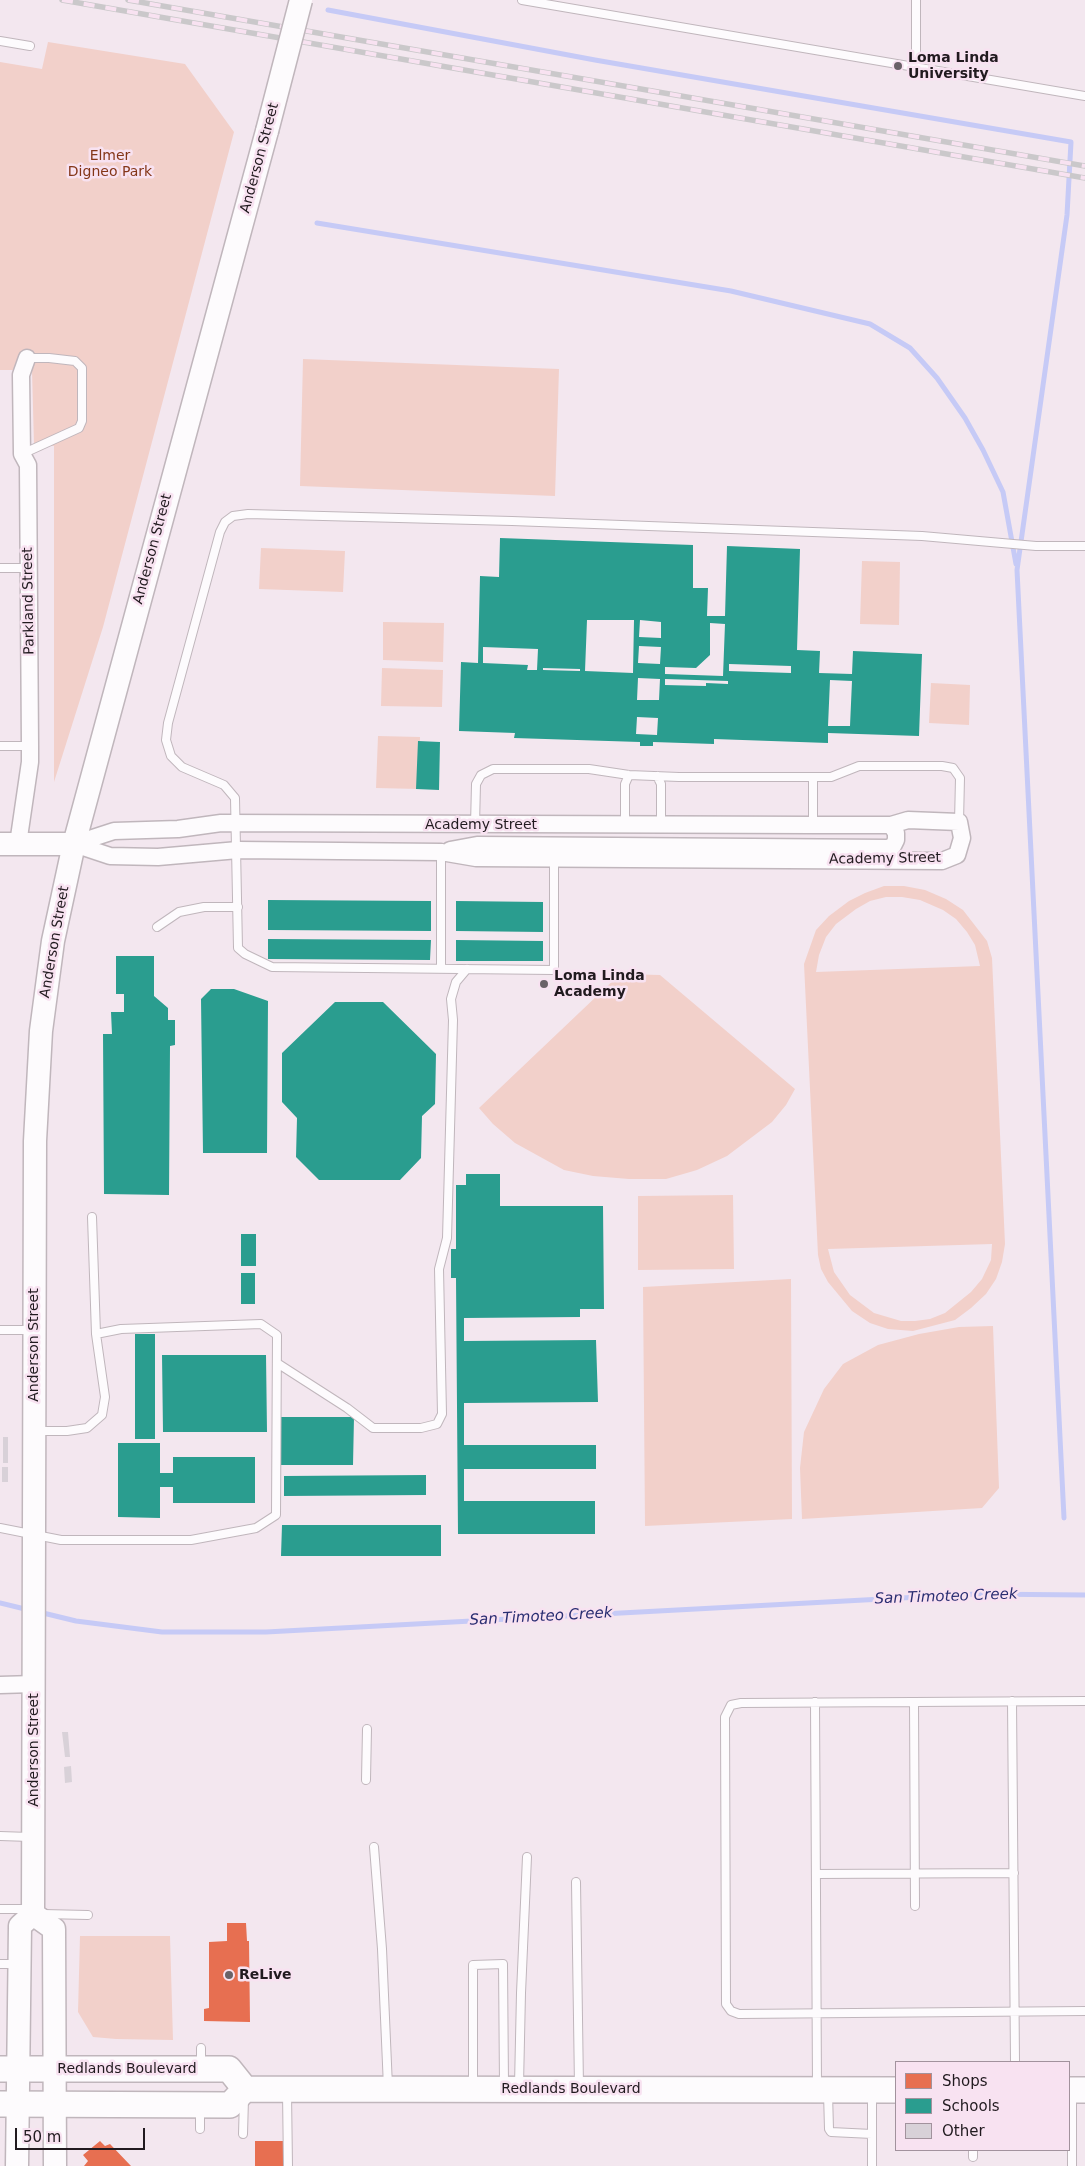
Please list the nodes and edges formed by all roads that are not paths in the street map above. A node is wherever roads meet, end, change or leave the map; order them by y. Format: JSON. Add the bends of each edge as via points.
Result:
{"nodes":[{"id":1,"x":301,"y":0,"type":"edge"},
{"id":2,"x":522,"y":0,"type":"edge"},
{"id":3,"x":916,"y":0,"type":"edge"},
{"id":4,"x":0,"y":40,"type":"edge"},
{"id":5,"x":30,"y":46,"type":"dead end"},
{"id":6,"x":916,"y":67,"type":"junction"},
{"id":7,"x":1085,"y":96,"type":"edge"},
{"id":8,"x":27,"y":358,"type":"joint"},
{"id":9,"x":22,"y":454,"type":"junction"},
{"id":10,"x":1085,"y":546,"type":"edge"},
{"id":11,"x":0,"y":568,"type":"edge"},
{"id":12,"x":29,"y":568,"type":"junction"},
{"id":13,"x":0,"y":746,"type":"edge"},
{"id":14,"x":30,"y":746,"type":"junction"},
{"id":15,"x":629,"y":775,"type":"junction"},
{"id":16,"x":657,"y":776,"type":"junction"},
{"id":17,"x":813,"y":777,"type":"junction"},
{"id":18,"x":959,"y":822,"type":"junction"},
{"id":19,"x":237,"y":824,"type":"junction"},
{"id":20,"x":475,"y":825,"type":"junction"},
{"id":21,"x":891,"y":825,"type":"junction"},
{"id":22,"x":625,"y":826,"type":"junction"},
{"id":23,"x":661,"y":826,"type":"junction"},
{"id":24,"x":813,"y":826,"type":"junction"},
{"id":25,"x":9,"y":844,"type":"edge"},
{"id":26,"x":74,"y":844,"type":"junction"},
{"id":27,"x":238,"y":850,"type":"junction"},
{"id":28,"x":441,"y":852,"type":"junction"},
{"id":29,"x":554,"y":859,"type":"junction"},
{"id":30,"x":238,"y":907,"type":"junction"},
{"id":31,"x":157,"y":927,"type":"dead end"},
{"id":32,"x":441,"y":969,"type":"junction"},
{"id":33,"x":467,"y":969,"type":"junction"},
{"id":34,"x":92,"y":1217,"type":"dead end"},
{"id":35,"x":0,"y":1330,"type":"edge"},
{"id":36,"x":34,"y":1330,"type":"junction"},
{"id":37,"x":96,"y":1334,"type":"junction"},
{"id":38,"x":277,"y":1363,"type":"junction"},
{"id":39,"x":34,"y":1431,"type":"junction"},
{"id":40,"x":0,"y":1528,"type":"edge"},
{"id":41,"x":34,"y":1535,"type":"junction"},
{"id":42,"x":34,"y":1684,"type":"junction"},
{"id":43,"x":0,"y":1685,"type":"edge"},
{"id":44,"x":1085,"y":1700,"type":"edge"},
{"id":45,"x":1012,"y":1701,"type":"junction"},
{"id":46,"x":814,"y":1702,"type":"junction"},
{"id":47,"x":914,"y":1702,"type":"junction"},
{"id":48,"x":367,"y":1729,"type":"dead end"},
{"id":49,"x":366,"y":1780,"type":"dead end"},
{"id":50,"x":0,"y":1836,"type":"edge"},
{"id":51,"x":34,"y":1837,"type":"junction"},
{"id":52,"x":374,"y":1846,"type":"dead end"},
{"id":53,"x":527,"y":1857,"type":"dead end"},
{"id":54,"x":1014,"y":1872,"type":"junction"},
{"id":55,"x":915,"y":1873,"type":"junction"},
{"id":56,"x":816,"y":1874,"type":"junction"},
{"id":57,"x":576,"y":1882,"type":"dead end"},
{"id":58,"x":915,"y":1906,"type":"dead end"},
{"id":59,"x":0,"y":1909,"type":"edge"},
{"id":60,"x":33,"y":1911,"type":"junction"},
{"id":61,"x":88,"y":1915,"type":"dead end"},
{"id":62,"x":10,"y":1964,"type":"edge"},
{"id":63,"x":1014,"y":2012,"type":"junction"},
{"id":64,"x":1085,"y":2012,"type":"edge"},
{"id":65,"x":816,"y":2013,"type":"junction"},
{"id":66,"x":1015,"y":2061,"type":"edge"},
{"id":67,"x":9,"y":2069,"type":"edge"},
{"id":68,"x":55,"y":2069,"type":"junction"},
{"id":69,"x":288,"y":2089,"type":"junction"},
{"id":70,"x":388,"y":2089,"type":"junction"},
{"id":71,"x":473,"y":2089,"type":"junction"},
{"id":72,"x":245,"y":2090,"type":"junction"},
{"id":73,"x":512,"y":2090,"type":"junction"},
{"id":74,"x":579,"y":2090,"type":"junction"},
{"id":75,"x":822,"y":2090,"type":"junction"},
{"id":76,"x":872,"y":2090,"type":"junction"},
{"id":77,"x":895,"y":2090,"type":"edge"},
{"id":78,"x":1075,"y":2090,"type":"edge"},
{"id":79,"x":9,"y":2104,"type":"edge"},
{"id":80,"x":55,"y":2104,"type":"junction"},
{"id":81,"x":243,"y":2134,"type":"dead end"},
{"id":82,"x":872,"y":2134,"type":"junction"},
{"id":83,"x":17,"y":2166,"type":"edge"},
{"id":84,"x":55,"y":2166,"type":"edge"},
{"id":85,"x":288,"y":2166,"type":"edge"},
{"id":86,"x":872,"y":2166,"type":"edge"},
{"id":87,"x":1072,"y":2166,"type":"edge"}],
"edges":[{"from":1,"to":26,"type":"main road","name":"Anderson Street","bridge":true},
{"from":2,"to":6,"type":"lane"},
{"from":3,"to":6,"type":"lane"},
{"from":4,"to":5,"type":"lane"},
{"from":6,"to":7,"type":"lane"},
{"from":8,"to":9,"type":"street","name":"Parkland Street","via":[[21,375]]},
{"from":8,"to":9,"type":"lane","via":[[75,361],[82,368],[82,421],[79,428]]},
{"from":9,"to":12,"type":"street","name":"Parkland Street","via":[[28,465]]},
{"from":10,"to":19,"type":"lane","via":[[1036,546],[922,536],[512,521],[233,516],[220,532],[166,740],[171,756],[182,767],[224,785],[232,792],[236,798]]},
{"from":11,"to":12,"type":"lane"},
{"from":12,"to":14,"type":"street","name":"Parkland Street"},
{"from":13,"to":14,"type":"lane"},
{"from":14,"to":25,"type":"street","name":"Parkland Street","via":[[30,762]]},
{"from":15,"to":16,"type":"lane"},
{"from":15,"to":20,"type":"lane","via":[[589,769],[492,769],[481,775],[476,784]]},
{"from":15,"to":22,"type":"lane","via":[[625,784]]},
{"from":16,"to":17,"type":"lane"},
{"from":16,"to":23,"type":"lane","via":[[661,784]]},
{"from":17,"to":18,"type":"lane","via":[[831,777],[859,766],[953,768],[960,778]]},
{"from":17,"to":24,"type":"lane"},
{"from":18,"to":21,"type":"street","name":"Academy Street","via":[[908,820]]},
{"from":18,"to":29,"type":"street","name":"Academy Street","via":[[962,838],[957,855],[942,861]]},
{"from":19,"to":20,"type":"street","name":"Academy Street"},
{"from":19,"to":26,"type":"street","name":"Academy Street","via":[[114,831]]},
{"from":19,"to":27,"type":"lane"},
{"from":20,"to":22,"type":"street","name":"Academy Street"},
{"from":21,"to":24,"type":"street","name":"Academy Street"},
{"from":21,"to":28,"type":"street","name":"Academy Street","via":[[896,840],[894,846],[888,848],[477,845]]},
{"from":22,"to":23,"type":"street","name":"Academy Street"},
{"from":23,"to":24,"type":"street","name":"Academy Street"},
{"from":25,"to":26,"type":"main road","name":"Academy Street"},
{"from":26,"to":27,"type":"street","name":"Academy Street","via":[[110,856],[158,857]]},
{"from":26,"to":36,"type":"main road","name":"Anderson Street","via":[[53,940],[41,1031],[35,1141]]},
{"from":27,"to":28,"type":"street","name":"Academy Street"},
{"from":27,"to":30,"type":"lane"},
{"from":28,"to":29,"type":"street","name":"Academy Street","via":[[476,858]]},
{"from":28,"to":32,"type":"lane"},
{"from":29,"to":33,"type":"lane","via":[[554,970]]},
{"from":30,"to":31,"type":"lane","via":[[204,907],[179,912]]},
{"from":30,"to":32,"type":"lane","via":[[238,948],[272,967]]},
{"from":32,"to":33,"type":"lane"},
{"from":33,"to":38,"type":"lane","via":[[456,982],[451,999],[447,1238],[439,1269],[442,1414],[437,1424],[421,1428],[373,1428]]},
{"from":34,"to":37,"type":"lane"},
{"from":35,"to":36,"type":"lane"},
{"from":36,"to":39,"type":"main road","name":"Anderson Street"},
{"from":37,"to":38,"type":"lane","via":[[121,1329],[261,1324],[277,1335]]},
{"from":37,"to":39,"type":"lane","via":[[105,1397],[102,1415],[87,1428]]},
{"from":38,"to":41,"type":"lane","via":[[276,1515],[256,1528],[191,1540],[98,1542]]},
{"from":39,"to":41,"type":"main road","name":"Anderson Street"},
{"from":40,"to":41,"type":"lane"},
{"from":41,"to":42,"type":"main road","name":"Anderson Street"},
{"from":42,"to":43,"type":"street"},
{"from":42,"to":51,"type":"main road","name":"Anderson Street"},
{"from":44,"to":45,"type":"lane"},
{"from":45,"to":47,"type":"lane"},
{"from":45,"to":54,"type":"lane"},
{"from":46,"to":47,"type":"lane"},
{"from":46,"to":56,"type":"lane"},
{"from":46,"to":65,"type":"lane","via":[[741,1703],[731,1705],[724,1717],[726,2004],[739,2014]]},
{"from":47,"to":55,"type":"lane"},
{"from":48,"to":49,"type":"lane"},
{"from":50,"to":51,"type":"lane"},
{"from":51,"to":60,"type":"main road","name":"Anderson Street"},
{"from":52,"to":70,"type":"lane"},
{"from":53,"to":73,"type":"lane","via":[[521,1993]]},
{"from":54,"to":55,"type":"lane"},
{"from":54,"to":63,"type":"lane"},
{"from":55,"to":56,"type":"lane"},
{"from":55,"to":58,"type":"lane"},
{"from":56,"to":65,"type":"lane"},
{"from":57,"to":74,"type":"lane"},
{"from":59,"to":60,"type":"lane"},
{"from":60,"to":61,"type":"lane"},
{"from":60,"to":62,"type":"main road","via":[[20,1926]]},
{"from":60,"to":68,"type":"main road","via":[[54,1929]]},
{"from":62,"to":67,"type":"main road"},
{"from":63,"to":64,"type":"lane"},
{"from":63,"to":65,"type":"lane"},
{"from":63,"to":66,"type":"lane"},
{"from":65,"to":75,"type":"lane"},
{"from":67,"to":68,"type":"main road","name":"Redlands Boulevard"},
{"from":67,"to":79,"type":"main road"},
{"from":68,"to":72,"type":"main road","name":"Redlands Boulevard","via":[[201,2058],[229,2069]]},
{"from":68,"to":80,"type":"main road"},
{"from":69,"to":70,"type":"main road","name":"Redlands Boulevard"},
{"from":69,"to":72,"type":"main road","name":"Redlands Boulevard"},
{"from":69,"to":85,"type":"lane"},
{"from":70,"to":71,"type":"main road","name":"Redlands Boulevard"},
{"from":71,"to":73,"type":"main road","name":"Redlands Boulevard"},
{"from":71,"to":73,"type":"lane","via":[[473,1964],[503,1964]]},
{"from":72,"to":80,"type":"main road","via":[[230,2105],[200,2117]]},
{"from":72,"to":81,"type":"lane"},
{"from":73,"to":74,"type":"main road","name":"Redlands Boulevard"},
{"from":74,"to":75,"type":"main road","name":"Redlands Boulevard"},
{"from":75,"to":76,"type":"main road","name":"Redlands Boulevard"},
{"from":75,"to":82,"type":"lane","via":[[831,2132]]},
{"from":76,"to":77,"type":"main road","name":"Redlands Boulevard"},
{"from":76,"to":82,"type":"lane"},
{"from":78,"to":87,"type":"lane"},
{"from":79,"to":80,"type":"main road"},
{"from":79,"to":83,"type":"main road"},
{"from":80,"to":84,"type":"main road"},
{"from":82,"to":86,"type":"lane"}]}
